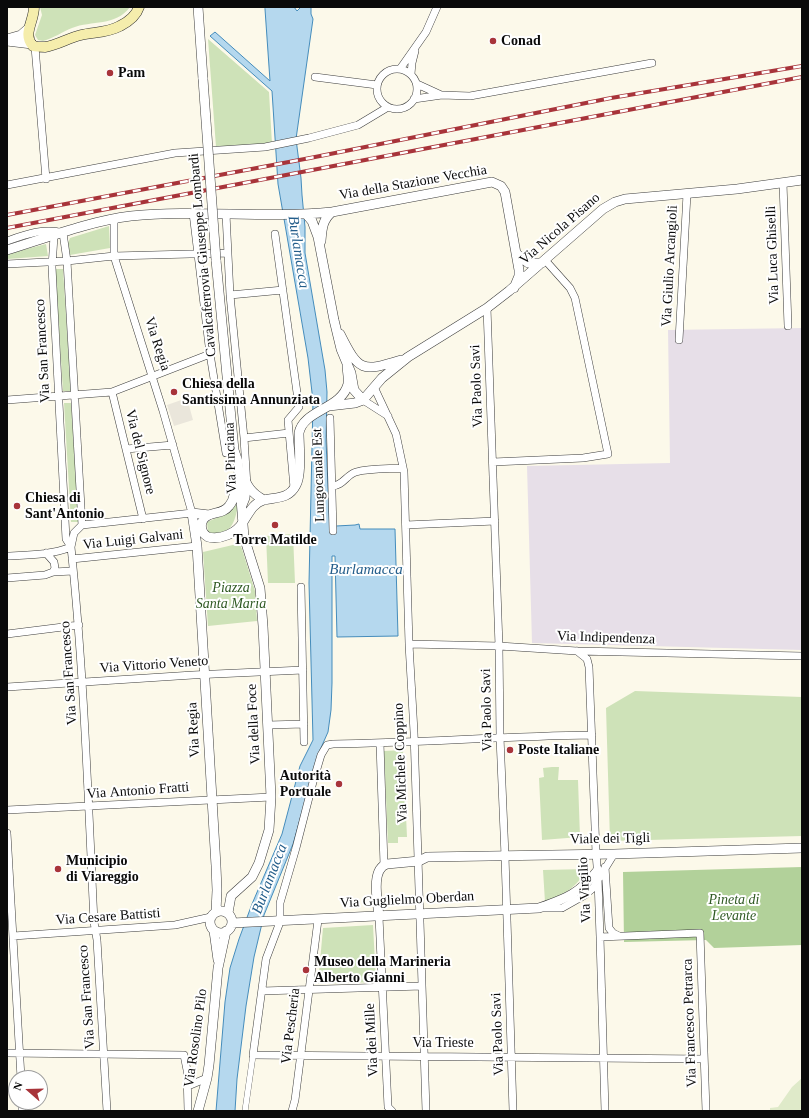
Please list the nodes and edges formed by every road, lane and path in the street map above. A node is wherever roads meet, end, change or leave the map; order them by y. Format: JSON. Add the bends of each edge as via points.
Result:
{"nodes":[{"id":1,"x":34,"y":7,"type":"edge"},
{"id":2,"x":139,"y":7,"type":"edge"},
{"id":3,"x":198,"y":7,"type":"edge"},
{"id":4,"x":437,"y":7,"type":"edge"},
{"id":5,"x":29,"y":28,"type":"junction"},
{"id":6,"x":7,"y":40,"type":"edge"},
{"id":7,"x":33,"y":45,"type":"junction"},
{"id":8,"x":417,"y":45,"type":"junction"},
{"id":9,"x":652,"y":63,"type":"dead end"},
{"id":10,"x":400,"y":69,"type":"junction"},
{"id":11,"x":411,"y":74,"type":"junction"},
{"id":12,"x":315,"y":77,"type":"dead end"},
{"id":13,"x":417,"y":84,"type":"junction"},
{"id":14,"x":377,"y":85,"type":"junction"},
{"id":15,"x":442,"y":95,"type":"junction"},
{"id":16,"x":414,"y":99,"type":"junction"},
{"id":17,"x":388,"y":106,"type":"junction"},
{"id":18,"x":46,"y":179,"type":"junction"},
{"id":19,"x":802,"y":180,"type":"edge"},
{"id":20,"x":784,"y":183,"type":"junction"},
{"id":21,"x":7,"y":185,"type":"edge"},
{"id":22,"x":687,"y":194,"type":"junction"},
{"id":23,"x":332,"y":212,"type":"junction"},
{"id":24,"x":193,"y":213,"type":"junction"},
{"id":25,"x":226,"y":214,"type":"junction"},
{"id":26,"x":306,"y":214,"type":"junction"},
{"id":27,"x":114,"y":219,"type":"junction"},
{"id":28,"x":59,"y":234,"type":"junction"},
{"id":29,"x":275,"y":234,"type":"dead end"},
{"id":30,"x":7,"y":241,"type":"edge"},
{"id":31,"x":321,"y":248,"type":"junction"},
{"id":32,"x":7,"y":250,"type":"edge"},
{"id":33,"x":228,"y":253,"type":"junction"},
{"id":34,"x":198,"y":254,"type":"junction"},
{"id":35,"x":517,"y":254,"type":"junction"},
{"id":36,"x":114,"y":256,"type":"junction"},
{"id":37,"x":52,"y":261,"type":"junction"},
{"id":38,"x":67,"y":261,"type":"junction"},
{"id":39,"x":544,"y":261,"type":"junction"},
{"id":40,"x":7,"y":264,"type":"edge"},
{"id":41,"x":514,"y":288,"type":"junction"},
{"id":42,"x":283,"y":290,"type":"junction"},
{"id":43,"x":230,"y":295,"type":"junction"},
{"id":44,"x":487,"y":308,"type":"junction"},
{"id":45,"x":334,"y":320,"type":"junction"},
{"id":46,"x":788,"y":326,"type":"dead end"},
{"id":47,"x":680,"y":340,"type":"dead end"},
{"id":48,"x":210,"y":354,"type":"junction"},
{"id":49,"x":408,"y":358,"type":"junction"},
{"id":50,"x":347,"y":365,"type":"junction"},
{"id":51,"x":152,"y":376,"type":"junction"},
{"id":52,"x":374,"y":388,"type":"junction"},
{"id":53,"x":112,"y":392,"type":"junction"},
{"id":54,"x":75,"y":395,"type":"junction"},
{"id":55,"x":58,"y":396,"type":"junction"},
{"id":56,"x":7,"y":400,"type":"edge"},
{"id":57,"x":363,"y":400,"type":"junction"},
{"id":58,"x":329,"y":406,"type":"junction"},
{"id":59,"x":388,"y":416,"type":"junction"},
{"id":60,"x":330,"y":418,"type":"dead end"},
{"id":61,"x":289,"y":433,"type":"junction"},
{"id":62,"x":244,"y":438,"type":"junction"},
{"id":63,"x":173,"y":445,"type":"junction"},
{"id":64,"x":126,"y":449,"type":"junction"},
{"id":65,"x":230,"y":451,"type":"junction"},
{"id":66,"x":238,"y":462,"type":"junction"},
{"id":67,"x":493,"y":462,"type":"junction"},
{"id":68,"x":404,"y":468,"type":"junction"},
{"id":69,"x":247,"y":486,"type":"junction"},
{"id":70,"x":332,"y":486,"type":"junction"},
{"id":71,"x":294,"y":488,"type":"junction"},
{"id":72,"x":264,"y":500,"type":"junction"},
{"id":73,"x":242,"y":508,"type":"junction"},
{"id":74,"x":192,"y":513,"type":"junction"},
{"id":75,"x":208,"y":515,"type":"junction"},
{"id":76,"x":143,"y":519,"type":"junction"},
{"id":77,"x":495,"y":521,"type":"junction"},
{"id":78,"x":243,"y":524,"type":"junction"},
{"id":79,"x":82,"y":525,"type":"junction"},
{"id":80,"x":406,"y":525,"type":"junction"},
{"id":81,"x":201,"y":527,"type":"junction"},
{"id":82,"x":333,"y":531,"type":"dead end"},
{"id":83,"x":197,"y":546,"type":"junction"},
{"id":84,"x":71,"y":547,"type":"junction"},
{"id":85,"x":46,"y":553,"type":"junction"},
{"id":86,"x":7,"y":556,"type":"edge"},
{"id":87,"x":72,"y":559,"type":"junction"},
{"id":88,"x":73,"y":571,"type":"junction"},
{"id":89,"x":53,"y":572,"type":"junction"},
{"id":90,"x":7,"y":578,"type":"edge"},
{"id":91,"x":301,"y":587,"type":"dead end"},
{"id":92,"x":79,"y":625,"type":"junction"},
{"id":93,"x":7,"y":634,"type":"edge"},
{"id":94,"x":409,"y":644,"type":"junction"},
{"id":95,"x":499,"y":646,"type":"junction"},
{"id":96,"x":577,"y":651,"type":"junction"},
{"id":97,"x":600,"y":651,"type":"junction"},
{"id":98,"x":802,"y":656,"type":"edge"},
{"id":99,"x":590,"y":666,"type":"junction"},
{"id":100,"x":303,"y":670,"type":"junction"},
{"id":101,"x":266,"y":671,"type":"junction"},
{"id":102,"x":205,"y":674,"type":"junction"},
{"id":103,"x":83,"y":683,"type":"junction"},
{"id":104,"x":7,"y":687,"type":"edge"},
{"id":105,"x":304,"y":724,"type":"junction"},
{"id":106,"x":268,"y":725,"type":"junction"},
{"id":107,"x":592,"y":735,"type":"junction"},
{"id":108,"x":500,"y":737,"type":"junction"},
{"id":109,"x":304,"y":742,"type":"dead end"},
{"id":110,"x":415,"y":742,"type":"junction"},
{"id":111,"x":380,"y":743,"type":"junction"},
{"id":112,"x":271,"y":797,"type":"junction"},
{"id":113,"x":212,"y":799,"type":"junction"},
{"id":114,"x":90,"y":807,"type":"junction"},
{"id":115,"x":7,"y":810,"type":"edge"},
{"id":116,"x":7,"y":833,"type":"edge"},
{"id":117,"x":802,"y":848,"type":"edge"},
{"id":118,"x":596,"y":853,"type":"junction"},
{"id":119,"x":614,"y":854,"type":"junction"},
{"id":120,"x":505,"y":856,"type":"junction"},
{"id":121,"x":419,"y":861,"type":"junction"},
{"id":122,"x":384,"y":865,"type":"junction"},
{"id":123,"x":600,"y":872,"type":"junction"},
{"id":124,"x":507,"y":909,"type":"junction"},
{"id":125,"x":228,"y":913,"type":"junction"},
{"id":126,"x":213,"y":914,"type":"junction"},
{"id":127,"x":420,"y":914,"type":"junction"},
{"id":128,"x":379,"y":917,"type":"junction"},
{"id":129,"x":318,"y":920,"type":"junction"},
{"id":130,"x":279,"y":922,"type":"junction"},
{"id":131,"x":235,"y":923,"type":"junction"},
{"id":132,"x":96,"y":931,"type":"junction"},
{"id":133,"x":214,"y":931,"type":"junction"},
{"id":134,"x":226,"y":931,"type":"junction"},
{"id":135,"x":10,"y":936,"type":"edge"},
{"id":136,"x":619,"y":936,"type":"junction"},
{"id":137,"x":600,"y":937,"type":"junction"},
{"id":138,"x":218,"y":968,"type":"junction"},
{"id":139,"x":422,"y":986,"type":"junction"},
{"id":140,"x":382,"y":987,"type":"junction"},
{"id":141,"x":262,"y":990,"type":"junction"},
{"id":142,"x":308,"y":990,"type":"junction"},
{"id":143,"x":7,"y":1053,"type":"edge"},
{"id":144,"x":19,"y":1053,"type":"junction"},
{"id":145,"x":104,"y":1053,"type":"junction"},
{"id":146,"x":253,"y":1055,"type":"junction"},
{"id":147,"x":300,"y":1056,"type":"junction"},
{"id":148,"x":386,"y":1056,"type":"junction"},
{"id":149,"x":424,"y":1056,"type":"junction"},
{"id":150,"x":511,"y":1057,"type":"junction"},
{"id":151,"x":603,"y":1058,"type":"junction"},
{"id":152,"x":704,"y":1059,"type":"junction"},
{"id":153,"x":20,"y":1070,"type":"edge"},
{"id":154,"x":207,"y":1078,"type":"junction"},
{"id":155,"x":188,"y":1086,"type":"junction"},
{"id":156,"x":107,"y":1111,"type":"edge"},
{"id":157,"x":188,"y":1111,"type":"edge"},
{"id":158,"x":198,"y":1111,"type":"edge"},
{"id":159,"x":245,"y":1111,"type":"edge"},
{"id":160,"x":292,"y":1111,"type":"edge"},
{"id":161,"x":392,"y":1111,"type":"edge"},
{"id":162,"x":426,"y":1111,"type":"edge"},
{"id":163,"x":513,"y":1111,"type":"edge"},
{"id":164,"x":605,"y":1111,"type":"edge"},
{"id":165,"x":706,"y":1111,"type":"edge"}],
"edges":[{"from":1,"to":5,"type":"main road","via":[[34,16]]},
{"from":2,"to":7,"type":"main road","via":[[128,21],[111,30],[81,35],[50,46]]},
{"from":3,"to":65,"type":"street","name":"Cavalcaferrovia Giuseppe Lombardi","bridge":true},
{"from":4,"to":8,"type":"street"},
{"from":5,"to":6,"type":"street","via":[[21,35]]},
{"from":5,"to":7,"type":"main road","via":[[28,38]]},
{"from":6,"to":7,"type":"street"},
{"from":7,"to":18,"type":"street"},
{"from":8,"to":10,"type":"street"},
{"from":8,"to":11,"type":"street"},
{"from":9,"to":15,"type":"street","via":[[470,96]]},
{"from":10,"to":11,"type":"street"},
{"from":10,"to":14,"type":"street","via":[[385,72]]},
{"from":11,"to":13,"type":"street"},
{"from":12,"to":14,"type":"street"},
{"from":13,"to":15,"type":"street"},
{"from":13,"to":16,"type":"street"},
{"from":14,"to":17,"type":"street","via":[[379,98]]},
{"from":15,"to":16,"type":"street"},
{"from":16,"to":17,"type":"street","via":[[403,108],[395,109]]},
{"from":17,"to":18,"type":"street","via":[[358,125],[309,138],[265,147],[175,154]]},
{"from":18,"to":21,"type":"street"},
{"from":19,"to":20,"type":"street","name":"Via Nicola Pisano"},
{"from":20,"to":22,"type":"street","name":"Via Nicola Pisano"},
{"from":20,"to":46,"type":"street","name":"Via Luca Ghiselli"},
{"from":22,"to":39,"type":"street","name":"Via Nicola Pisano","via":[[625,199],[612,203]]},
{"from":22,"to":47,"type":"street","name":"Via Giulio Arcangioli"},
{"from":23,"to":26,"type":"street"},
{"from":23,"to":31,"type":"street","via":[[326,216],[324,222]]},
{"from":23,"to":35,"type":"street","name":"Via della Stazione Vecchia","via":[[495,183],[505,192]]},
{"from":24,"to":25,"type":"street"},
{"from":24,"to":27,"type":"street"},
{"from":24,"to":34,"type":"street"},
{"from":25,"to":26,"type":"street"},
{"from":25,"to":33,"type":"street","name":"Via Pinciana"},
{"from":26,"to":31,"type":"street","via":[[314,225]]},
{"from":27,"to":28,"type":"street"},
{"from":27,"to":36,"type":"street","name":"Via Regia"},
{"from":28,"to":30,"type":"street","via":[[50,230]]},
{"from":28,"to":32,"type":"street"},
{"from":28,"to":37,"type":"street","name":"Via San Francesco"},
{"from":28,"to":38,"type":"street","name":"Via San Francesco"},
{"from":29,"to":42,"type":"street"},
{"from":31,"to":45,"type":"street"},
{"from":33,"to":34,"type":"street"},
{"from":33,"to":43,"type":"street","name":"Via Pinciana"},
{"from":34,"to":36,"type":"street"},
{"from":34,"to":48,"type":"street"},
{"from":35,"to":39,"type":"street","via":[[528,262]]},
{"from":35,"to":41,"type":"street","name":"Via della Stazione Vecchia","via":[[519,273]]},
{"from":36,"to":38,"type":"street"},
{"from":36,"to":51,"type":"street","name":"Via Regia"},
{"from":37,"to":38,"type":"street"},
{"from":37,"to":40,"type":"street"},
{"from":37,"to":55,"type":"street","name":"Via San Francesco"},
{"from":38,"to":54,"type":"street","name":"Via San Francesco"},
{"from":39,"to":41,"type":"street","name":"Via Nicola Pisano"},
{"from":39,"to":67,"type":"street","via":[[570,288],[576,298],[608,454],[583,458]]},
{"from":41,"to":44,"type":"street","name":"Via Nicola Pisano"},
{"from":42,"to":43,"type":"street"},
{"from":42,"to":61,"type":"street","via":[[299,407],[288,420]]},
{"from":43,"to":62,"type":"street","name":"Via Pinciana"},
{"from":44,"to":49,"type":"street","name":"Via Nicola Pisano"},
{"from":44,"to":67,"type":"street","name":"Via Paolo Savi"},
{"from":45,"to":49,"type":"street","via":[[350,351],[362,366],[379,367]]},
{"from":45,"to":50,"type":"street"},
{"from":48,"to":51,"type":"street"},
{"from":48,"to":65,"type":"street"},
{"from":49,"to":52,"type":"street","via":[[382,378]]},
{"from":50,"to":57,"type":"street","via":[[354,390]]},
{"from":50,"to":58,"type":"street","via":[[346,387]]},
{"from":51,"to":53,"type":"street"},
{"from":51,"to":63,"type":"street","name":"Via Regia"},
{"from":52,"to":57,"type":"street"},
{"from":52,"to":59,"type":"street","name":"Via Michele Coppino"},
{"from":53,"to":54,"type":"street"},
{"from":53,"to":64,"type":"street","name":"Via del Signore"},
{"from":54,"to":55,"type":"street"},
{"from":54,"to":79,"type":"street","name":"Via San Francesco"},
{"from":55,"to":56,"type":"street"},
{"from":55,"to":84,"type":"street","name":"Via San Francesco","via":[[66,539]]},
{"from":57,"to":58,"type":"street"},
{"from":57,"to":59,"type":"street"},
{"from":58,"to":71,"type":"street","via":[[307,419],[299,429],[299,474]]},
{"from":59,"to":68,"type":"street","name":"Via Michele Coppino","via":[[398,439]]},
{"from":60,"to":70,"type":"street","name":"Lungocanale Est"},
{"from":61,"to":62,"type":"street"},
{"from":61,"to":71,"type":"street"},
{"from":62,"to":69,"type":"street","name":"Via Pinciana"},
{"from":63,"to":64,"type":"street"},
{"from":63,"to":74,"type":"street","name":"Via Regia"},
{"from":64,"to":76,"type":"street","name":"Via del Signore"},
{"from":65,"to":66,"type":"street","name":"Cavalcaferrovia Giuseppe Lombardi"},
{"from":65,"to":75,"type":"street","via":[[235,487],[232,501],[225,510]]},
{"from":66,"to":69,"type":"street"},
{"from":66,"to":73,"type":"street","name":"Cavalcaferrovia Giuseppe Lombardi"},
{"from":67,"to":77,"type":"street","name":"Via Paolo Savi"},
{"from":68,"to":70,"type":"street","via":[[360,471],[353,473],[340,484]]},
{"from":68,"to":80,"type":"street","name":"Via Michele Coppino"},
{"from":69,"to":72,"type":"street"},
{"from":69,"to":73,"type":"street","name":"Via Pinciana"},
{"from":70,"to":82,"type":"street","name":"Lungocanale Est"},
{"from":71,"to":72,"type":"street","via":[[284,497]]},
{"from":72,"to":78,"type":"street","via":[[250,510]]},
{"from":73,"to":78,"type":"street","name":"Cavalcaferrovia Giuseppe Lombardi"},
{"from":74,"to":75,"type":"street"},
{"from":74,"to":76,"type":"street"},
{"from":74,"to":83,"type":"street","name":"Via Regia"},
{"from":75,"to":81,"type":"street"},
{"from":76,"to":79,"type":"street"},
{"from":77,"to":80,"type":"street"},
{"from":77,"to":95,"type":"street","name":"Via Paolo Savi"},
{"from":78,"to":81,"type":"street","via":[[228,535],[215,538],[205,535]]},
{"from":78,"to":101,"type":"street","name":"Via della Foce","via":[[245,541],[260,588]]},
{"from":79,"to":84,"type":"street","via":[[74,533]]},
{"from":80,"to":94,"type":"street","name":"Via Michele Coppino"},
{"from":81,"to":83,"type":"street","name":"Via Regia"},
{"from":83,"to":87,"type":"street","name":"Via Luigi Galvani"},
{"from":83,"to":102,"type":"street","name":"Via Regia"},
{"from":84,"to":85,"type":"street"},
{"from":84,"to":87,"type":"street","name":"Via San Francesco"},
{"from":85,"to":86,"type":"street"},
{"from":85,"to":89,"type":"street","via":[[54,562]]},
{"from":87,"to":88,"type":"street","name":"Via San Francesco"},
{"from":88,"to":89,"type":"street"},
{"from":88,"to":92,"type":"street","name":"Via San Francesco"},
{"from":89,"to":90,"type":"street"},
{"from":91,"to":100,"type":"street"},
{"from":92,"to":93,"type":"street"},
{"from":92,"to":103,"type":"street","name":"Via San Francesco"},
{"from":94,"to":95,"type":"street","name":"Via Indipendenza"},
{"from":94,"to":110,"type":"street","name":"Via Michele Coppino"},
{"from":95,"to":96,"type":"street","name":"Via Indipendenza"},
{"from":95,"to":108,"type":"street","name":"Via Paolo Savi"},
{"from":96,"to":97,"type":"street","name":"Via Indipendenza"},
{"from":96,"to":99,"type":"street","via":[[587,659]]},
{"from":97,"to":98,"type":"street","name":"Via Indipendenza"},
{"from":97,"to":99,"type":"street","via":[[593,656]]},
{"from":99,"to":107,"type":"street","name":"Via Virgilio"},
{"from":100,"to":101,"type":"street","name":"Via Vittorio Veneto"},
{"from":100,"to":105,"type":"street"},
{"from":101,"to":102,"type":"street","name":"Via Vittorio Veneto"},
{"from":101,"to":106,"type":"street","name":"Via della Foce"},
{"from":102,"to":103,"type":"street","name":"Via Vittorio Veneto"},
{"from":102,"to":113,"type":"street","name":"Via Regia"},
{"from":103,"to":104,"type":"street","name":"Via Vittorio Veneto"},
{"from":103,"to":114,"type":"street","name":"Via San Francesco"},
{"from":105,"to":106,"type":"street"},
{"from":105,"to":109,"type":"street"},
{"from":106,"to":112,"type":"street","name":"Via della Foce"},
{"from":107,"to":108,"type":"street"},
{"from":107,"to":118,"type":"street","name":"Via Virgilio"},
{"from":108,"to":110,"type":"street"},
{"from":108,"to":120,"type":"street","name":"Via Paolo Savi"},
{"from":110,"to":111,"type":"street"},
{"from":110,"to":121,"type":"street","name":"Via Michele Coppino"},
{"from":111,"to":122,"type":"street"},
{"from":111,"to":130,"type":"street","via":[[329,744],[323,751],[280,903]]},
{"from":112,"to":113,"type":"street","name":"Via Antonio Fratti"},
{"from":112,"to":125,"type":"street","name":"Via della Foce","via":[[269,830],[259,863],[252,876],[231,896]]},
{"from":113,"to":114,"type":"street","name":"Via Antonio Fratti"},
{"from":113,"to":126,"type":"street","name":"Via Regia","via":[[217,890]]},
{"from":114,"to":115,"type":"street","name":"Via Antonio Fratti"},
{"from":114,"to":132,"type":"street","name":"Via San Francesco"},
{"from":116,"to":135,"type":"street"},
{"from":117,"to":119,"type":"street","name":"Viale dei Tigli"},
{"from":118,"to":119,"type":"street","name":"Viale dei Tigli"},
{"from":118,"to":120,"type":"street","name":"Viale dei Tigli"},
{"from":118,"to":123,"type":"street","name":"Via Virgilio"},
{"from":119,"to":123,"type":"street"},
{"from":120,"to":121,"type":"street","name":"Viale dei Tigli","via":[[428,857]]},
{"from":120,"to":124,"type":"street","name":"Via Paolo Savi"},
{"from":121,"to":122,"type":"street","name":"Viale dei Tigli"},
{"from":121,"to":127,"type":"street","name":"Via Michele Coppino"},
{"from":122,"to":128,"type":"street","via":[[376,879]]},
{"from":123,"to":124,"type":"street","name":"Via Guglielmo Oberdan","via":[[577,892],[558,901],[540,908]]},
{"from":123,"to":136,"type":"street","via":[[609,928]]},
{"from":123,"to":137,"type":"street","name":"Via Virgilio"},
{"from":124,"to":127,"type":"street","name":"Via Guglielmo Oberdan"},
{"from":124,"to":150,"type":"street","name":"Via Paolo Savi"},
{"from":125,"to":126,"type":"street","via":[[221,910]]},
{"from":125,"to":131,"type":"street"},
{"from":126,"to":132,"type":"street","name":"Via Cesare Battisti","via":[[179,924]]},
{"from":126,"to":133,"type":"street","via":[[210,924]]},
{"from":127,"to":128,"type":"street","name":"Via Guglielmo Oberdan"},
{"from":127,"to":139,"type":"street","name":"Via Michele Coppino"},
{"from":128,"to":129,"type":"street","name":"Via Guglielmo Oberdan"},
{"from":128,"to":140,"type":"street","name":"Via dei Mille"},
{"from":129,"to":130,"type":"street","name":"Via Guglielmo Oberdan"},
{"from":129,"to":142,"type":"street","name":"Via Pescheria"},
{"from":130,"to":131,"type":"street","name":"Via Guglielmo Oberdan"},
{"from":130,"to":141,"type":"street","via":[[266,959]]},
{"from":131,"to":134,"type":"street"},
{"from":132,"to":135,"type":"street","name":"Via Cesare Battisti"},
{"from":132,"to":145,"type":"street","name":"Via San Francesco"},
{"from":133,"to":134,"type":"street"},
{"from":133,"to":138,"type":"street","name":"Via Rosolino Pilo"},
{"from":134,"to":138,"type":"street","name":"Via Rosolino Pilo"},
{"from":135,"to":144,"type":"street"},
{"from":136,"to":137,"type":"street"},
{"from":136,"to":152,"type":"street","name":"Via Francesco Petrarca","via":[[700,933]]},
{"from":137,"to":151,"type":"street","name":"Via Virgilio"},
{"from":138,"to":154,"type":"street","name":"Via Rosolino Pilo"},
{"from":139,"to":140,"type":"street"},
{"from":139,"to":149,"type":"street","name":"Via Michele Coppino"},
{"from":140,"to":142,"type":"street"},
{"from":140,"to":148,"type":"street","name":"Via dei Mille"},
{"from":141,"to":142,"type":"street"},
{"from":141,"to":146,"type":"street"},
{"from":142,"to":147,"type":"street","name":"Via Pescheria"},
{"from":143,"to":144,"type":"street"},
{"from":144,"to":145,"type":"street"},
{"from":144,"to":153,"type":"street"},
{"from":145,"to":155,"type":"street","via":[[184,1055]]},
{"from":145,"to":156,"type":"street","name":"Via San Francesco"},
{"from":146,"to":147,"type":"street","name":"Via Trieste"},
{"from":146,"to":159,"type":"street"},
{"from":147,"to":148,"type":"street","name":"Via Trieste"},
{"from":147,"to":160,"type":"street","name":"Via Pescheria"},
{"from":148,"to":149,"type":"street","name":"Via Trieste"},
{"from":148,"to":161,"type":"street","name":"Via dei Mille","via":[[388,1107]]},
{"from":149,"to":150,"type":"street","name":"Via Trieste"},
{"from":149,"to":162,"type":"street","name":"Via Michele Coppino"},
{"from":150,"to":151,"type":"street","name":"Via Trieste"},
{"from":150,"to":163,"type":"street","name":"Via Paolo Savi"},
{"from":151,"to":152,"type":"street","name":"Via Trieste"},
{"from":151,"to":164,"type":"street","name":"Via Virgilio"},
{"from":152,"to":165,"type":"street","name":"Via Francesco Petrarca"},
{"from":154,"to":155,"type":"street"},
{"from":154,"to":158,"type":"street","name":"Via Rosolino Pilo"},
{"from":155,"to":157,"type":"street"}]}
